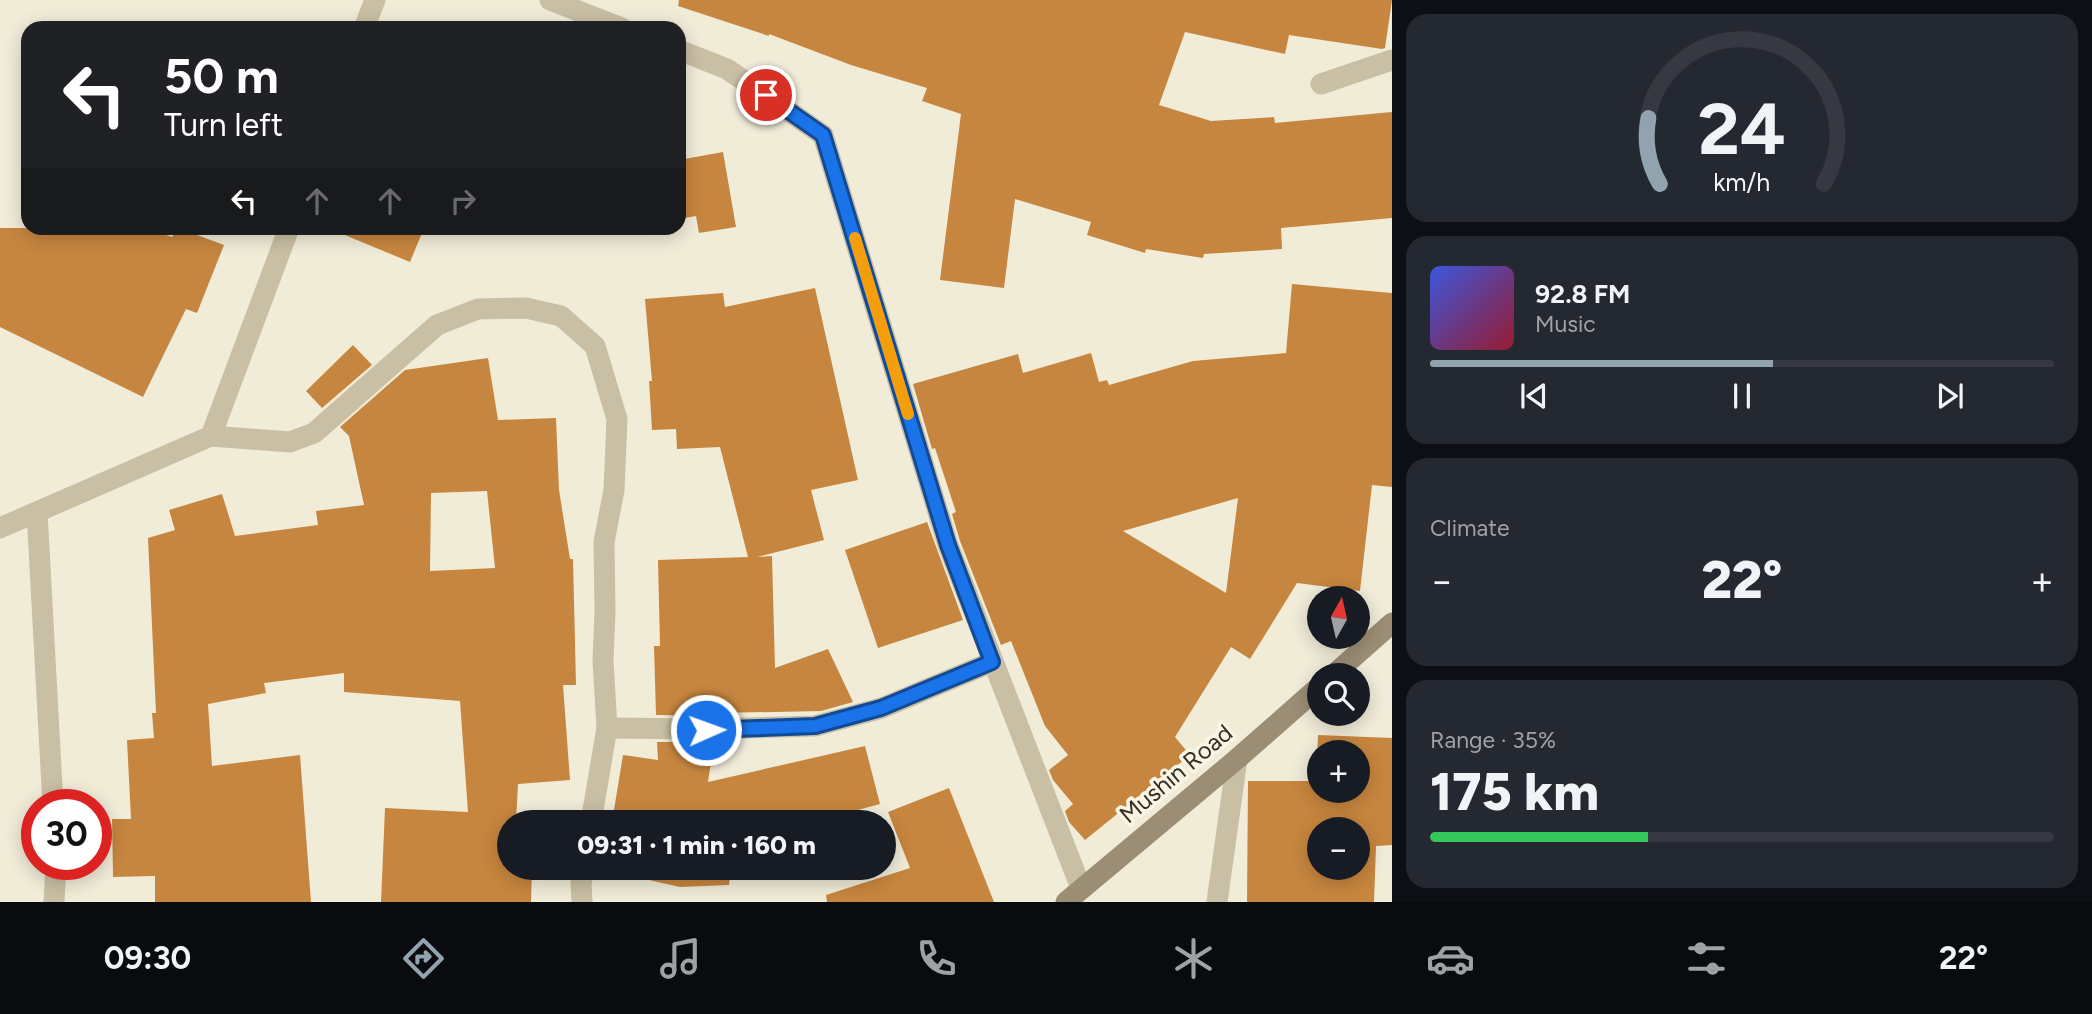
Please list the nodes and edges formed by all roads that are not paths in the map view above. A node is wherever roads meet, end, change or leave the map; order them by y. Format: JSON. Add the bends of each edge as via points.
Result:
{"nodes":[{"id":1,"x":375,"y":0,"type":"edge"},
{"id":2,"x":550,"y":0,"type":"edge"},
{"id":3,"x":367,"y":21,"type":"edge"},
{"id":4,"x":604,"y":21,"type":"edge"},
{"id":5,"x":686,"y":53,"type":"edge"},
{"id":6,"x":1392,"y":60,"type":"edge"},
{"id":7,"x":1321,"y":84,"type":"dead end"},
{"id":8,"x":286,"y":235,"type":"edge"},
{"id":9,"x":211,"y":436,"type":"junction"},
{"id":10,"x":37,"y":512,"type":"junction"},
{"id":11,"x":0,"y":528,"type":"edge"},
{"id":12,"x":1392,"y":623,"type":"edge"},
{"id":13,"x":992,"y":662,"type":"junction"},
{"id":14,"x":1347,"y":663,"type":"edge"},
{"id":15,"x":1307,"y":697,"type":"edge"},
{"id":16,"x":607,"y":728,"type":"junction"},
{"id":17,"x":1237,"y":759,"type":"junction"},
{"id":18,"x":52,"y":789,"type":"edge"},
{"id":19,"x":593,"y":810,"type":"edge"},
{"id":20,"x":55,"y":880,"type":"edge"},
{"id":21,"x":582,"y":880,"type":"edge"},
{"id":22,"x":1074,"y":895,"type":"edge"},
{"id":23,"x":54,"y":902,"type":"edge"},
{"id":24,"x":582,"y":902,"type":"edge"},
{"id":25,"x":1217,"y":902,"type":"edge"}],
"edges":[{"from":1,"to":3,"type":"street"},
{"from":2,"to":4,"type":"street"},
{"from":5,"to":13,"type":"street","via":[[727,69],[823,135],[948,545]]},
{"from":6,"to":7,"type":"street"},
{"from":8,"to":9,"type":"street"},
{"from":9,"to":10,"type":"street"},
{"from":9,"to":16,"type":"street","via":[[290,442],[314,433],[438,325],[478,309],[526,308],[561,316],[595,346],[617,419],[614,490],[604,542]]},
{"from":10,"to":11,"type":"street"},
{"from":10,"to":18,"type":"street"},
{"from":12,"to":14,"type":"main road"},
{"from":13,"to":16,"type":"street","via":[[881,708],[815,726]]},
{"from":13,"to":22,"type":"street"},
{"from":15,"to":17,"type":"main road","name":"Mushin Road"},
{"from":16,"to":19,"type":"street"},
{"from":17,"to":22,"type":"main road","name":"Mushin Road"},
{"from":17,"to":25,"type":"street"},
{"from":20,"to":23,"type":"street"},
{"from":21,"to":24,"type":"street"}]}
